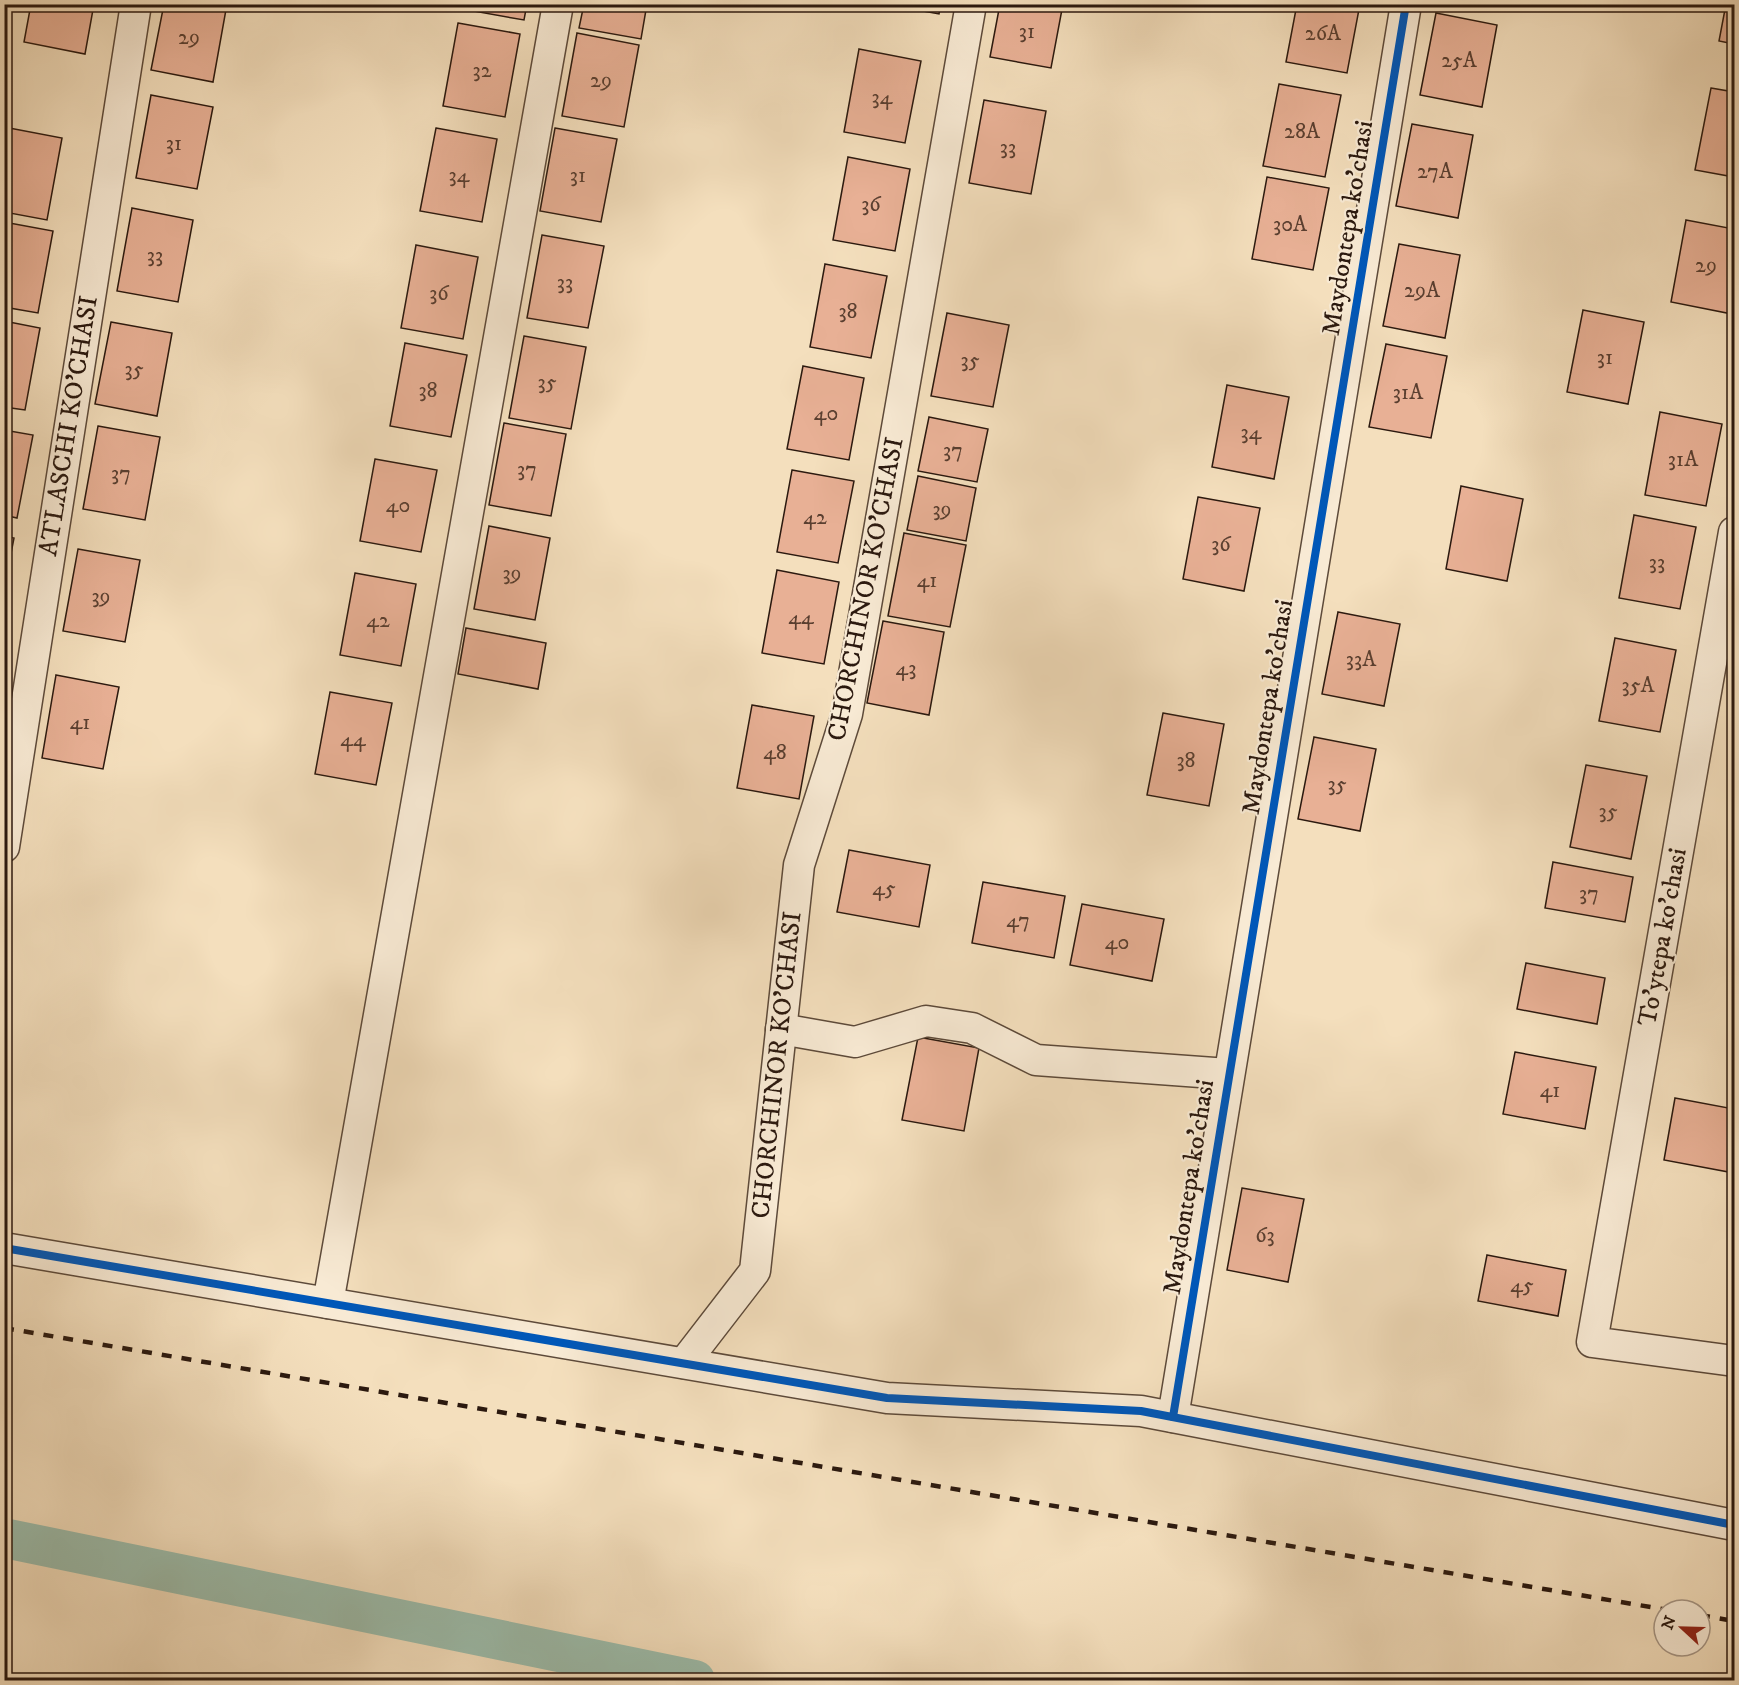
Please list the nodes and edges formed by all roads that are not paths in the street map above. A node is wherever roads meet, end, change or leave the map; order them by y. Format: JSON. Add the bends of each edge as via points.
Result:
{"nodes":[{"id":1,"x":136,"y":4,"type":"edge"},
{"id":2,"x":558,"y":4,"type":"edge"},
{"id":3,"x":971,"y":4,"type":"edge"},
{"id":4,"x":1406,"y":4,"type":"edge"},
{"id":5,"x":1734,"y":532,"type":"edge"},
{"id":6,"x":4,"y":847,"type":"edge"},
{"id":7,"x":781,"y":1029,"type":"junction"},
{"id":8,"x":1228,"y":1074,"type":"junction"},
{"id":9,"x":4,"y":1248,"type":"edge"},
{"id":10,"x":328,"y":1303,"type":"junction"},
{"id":11,"x":1734,"y":1361,"type":"edge"},
{"id":12,"x":684,"y":1363,"type":"junction"},
{"id":13,"x":1173,"y":1417,"type":"junction"},
{"id":14,"x":1734,"y":1525,"type":"edge"}],
"edges":[{"from":1,"to":6,"type":"street","name":"ATLASCHI KO'CHASI"},
{"from":2,"to":10,"type":"street"},
{"from":3,"to":7,"type":"street","name":"CHORCHINOR KO'CHASI","via":[[847,714],[799,865]]},
{"from":4,"to":8,"type":"street","name":"Maydontepa ko'chasi"},
{"from":5,"to":11,"type":"street","name":"To'ytepa ko'chasi","via":[[1592,1342]]},
{"from":7,"to":8,"type":"street","via":[[855,1042],[926,1021],[972,1028],[1036,1060]]},
{"from":7,"to":12,"type":"street","name":"CHORCHINOR KO'CHASI","via":[[755,1271]]},
{"from":8,"to":13,"type":"street","name":"Maydontepa ko'chasi"},
{"from":9,"to":10,"type":"street"},
{"from":10,"to":12,"type":"street"},
{"from":12,"to":13,"type":"street","via":[[887,1398],[1141,1411]]},
{"from":13,"to":14,"type":"street"}]}
